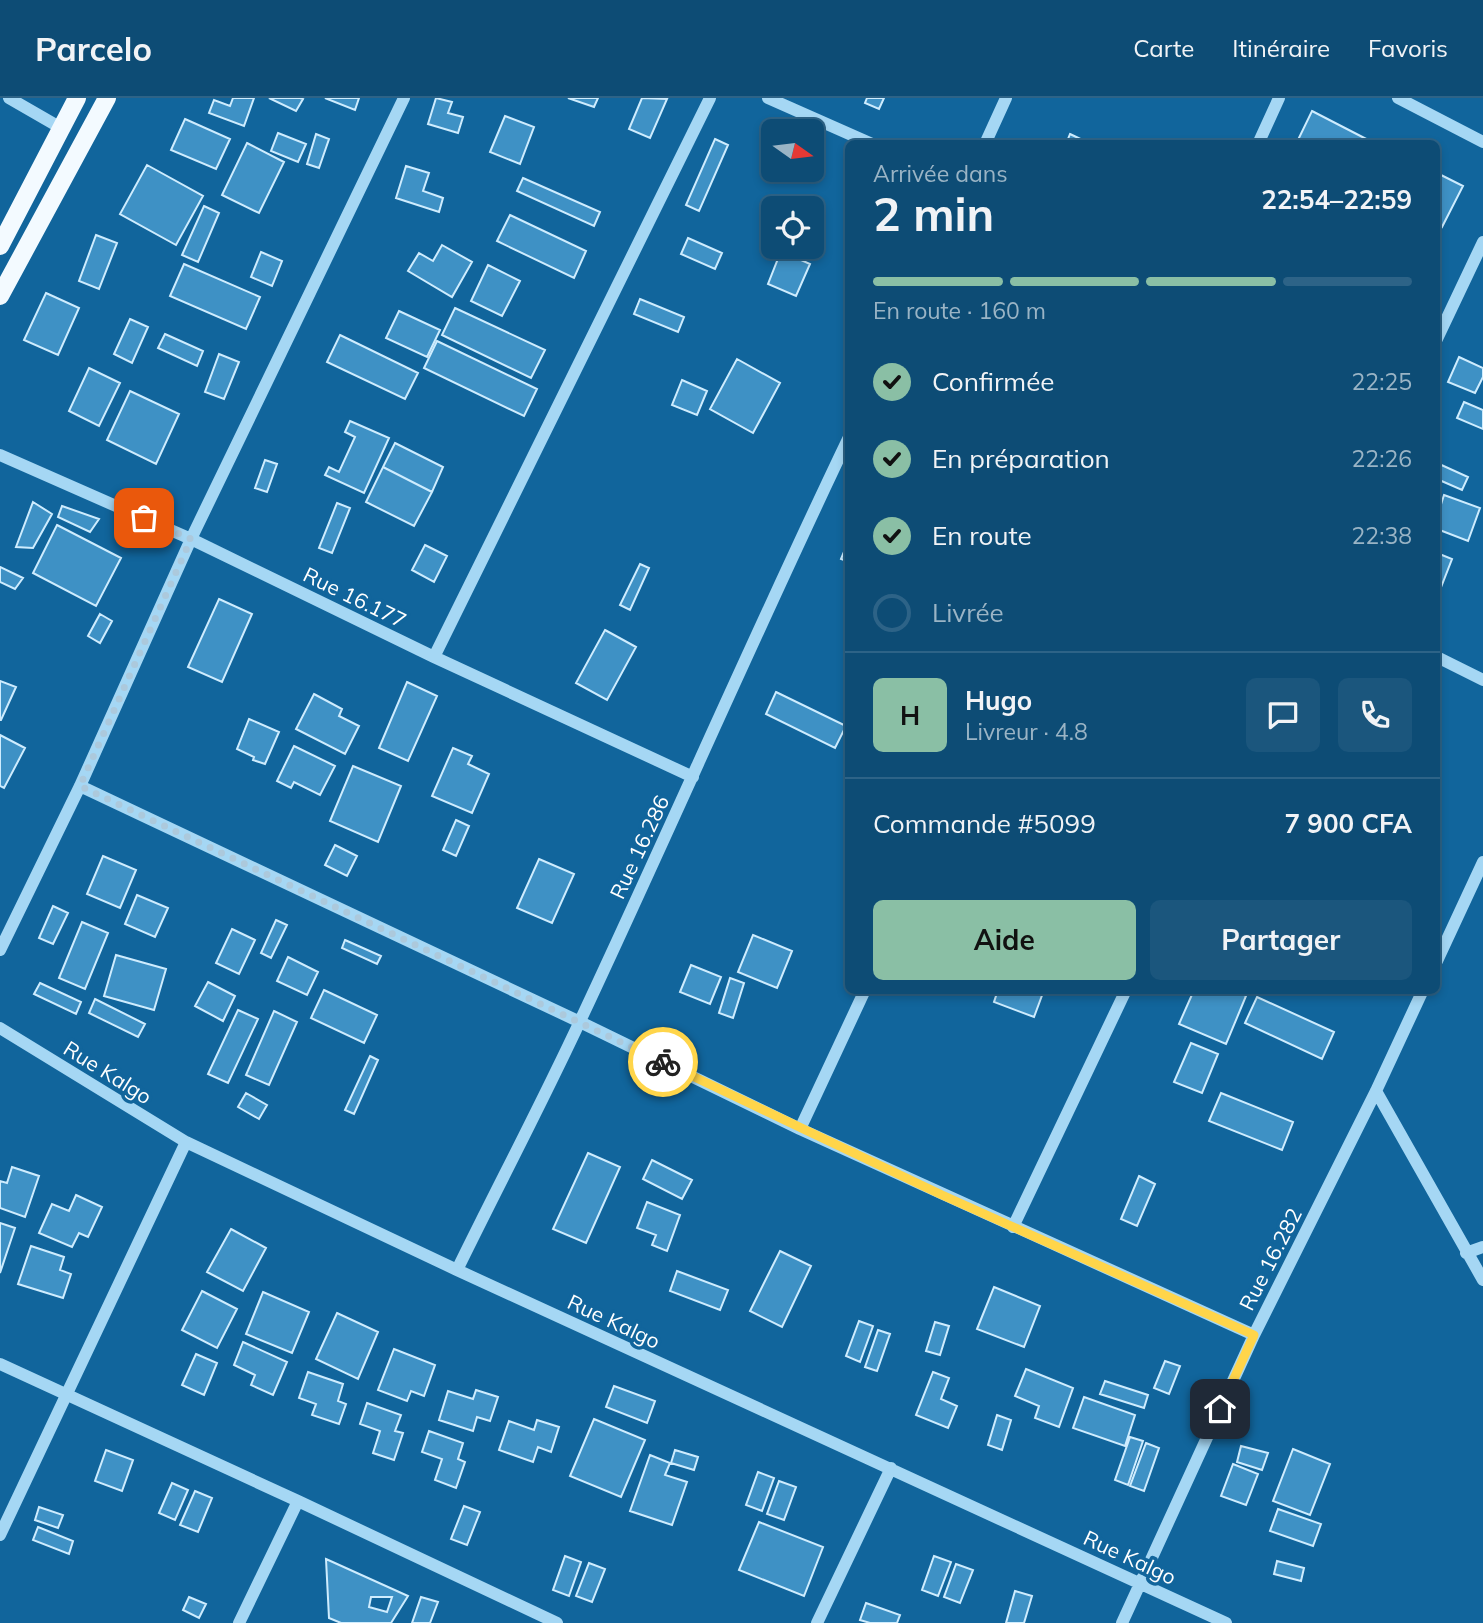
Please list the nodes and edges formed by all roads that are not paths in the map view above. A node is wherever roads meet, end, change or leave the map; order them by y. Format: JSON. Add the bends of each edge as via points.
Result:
{"nodes":[{"id":1,"x":9,"y":98,"type":"edge"},
{"id":2,"x":77,"y":98,"type":"edge"},
{"id":3,"x":107,"y":98,"type":"edge"},
{"id":4,"x":404,"y":98,"type":"edge"},
{"id":5,"x":710,"y":98,"type":"edge"},
{"id":6,"x":768,"y":98,"type":"edge"},
{"id":7,"x":1006,"y":98,"type":"edge"},
{"id":8,"x":1279,"y":98,"type":"edge"},
{"id":9,"x":1398,"y":98,"type":"edge"},
{"id":10,"x":61,"y":128,"type":"junction"},
{"id":11,"x":863,"y":140,"type":"edge"},
{"id":12,"x":987,"y":140,"type":"edge"},
{"id":13,"x":1260,"y":140,"type":"edge"},
{"id":14,"x":1483,"y":142,"type":"edge"},
{"id":15,"x":1483,"y":242,"type":"edge"},
{"id":16,"x":0,"y":246,"type":"edge"},
{"id":17,"x":0,"y":296,"type":"edge"},
{"id":18,"x":1440,"y":333,"type":"edge"},
{"id":19,"x":845,"y":445,"type":"edge"},
{"id":20,"x":0,"y":455,"type":"edge"},
{"id":21,"x":191,"y":539,"type":"junction"},
{"id":22,"x":434,"y":657,"type":"junction"},
{"id":23,"x":1440,"y":658,"type":"edge"},
{"id":24,"x":1483,"y":680,"type":"edge"},
{"id":25,"x":693,"y":776,"type":"junction"},
{"id":26,"x":80,"y":786,"type":"junction"},
{"id":27,"x":1483,"y":862,"type":"edge"},
{"id":28,"x":0,"y":950,"type":"edge"},
{"id":29,"x":1440,"y":955,"type":"edge"},
{"id":30,"x":863,"y":994,"type":"edge"},
{"id":31,"x":1124,"y":994,"type":"edge"},
{"id":32,"x":1421,"y":994,"type":"edge"},
{"id":33,"x":580,"y":1022,"type":"junction"},
{"id":34,"x":0,"y":1028,"type":"edge"},
{"id":35,"x":1376,"y":1091,"type":"junction"},
{"id":36,"x":800,"y":1129,"type":"junction"},
{"id":37,"x":186,"y":1142,"type":"junction"},
{"id":38,"x":1013,"y":1227,"type":"junction"},
{"id":39,"x":1483,"y":1247,"type":"edge"},
{"id":40,"x":1466,"y":1253,"type":"junction"},
{"id":41,"x":457,"y":1270,"type":"junction"},
{"id":42,"x":1483,"y":1280,"type":"edge"},
{"id":43,"x":1254,"y":1335,"type":"junction"},
{"id":44,"x":0,"y":1364,"type":"edge"},
{"id":45,"x":67,"y":1396,"type":"junction"},
{"id":46,"x":891,"y":1468,"type":"junction"},
{"id":47,"x":298,"y":1501,"type":"junction"},
{"id":48,"x":0,"y":1535,"type":"edge"},
{"id":49,"x":1141,"y":1583,"type":"junction"},
{"id":50,"x":239,"y":1623,"type":"edge"},
{"id":51,"x":557,"y":1623,"type":"edge"},
{"id":52,"x":817,"y":1623,"type":"edge"},
{"id":53,"x":1122,"y":1623,"type":"edge"},
{"id":54,"x":1226,"y":1623,"type":"edge"}],
"edges":[{"from":1,"to":10,"type":"street"},
{"from":2,"to":10,"type":"main road"},
{"from":3,"to":17,"type":"main road"},
{"from":4,"to":21,"type":"street"},
{"from":5,"to":22,"type":"street"},
{"from":6,"to":11,"type":"street"},
{"from":7,"to":12,"type":"street"},
{"from":8,"to":13,"type":"street"},
{"from":9,"to":14,"type":"street"},
{"from":10,"to":16,"type":"main road"},
{"from":15,"to":18,"type":"street"},
{"from":19,"to":25,"type":"street","name":"Rue 16.286"},
{"from":20,"to":21,"type":"street","name":"Rue 16.177"},
{"from":21,"to":22,"type":"street","name":"Rue 16.177"},
{"from":21,"to":26,"type":"street"},
{"from":22,"to":25,"type":"street","name":"Rue 16.177"},
{"from":23,"to":24,"type":"street"},
{"from":25,"to":33,"type":"street","name":"Rue 16.286"},
{"from":26,"to":28,"type":"street"},
{"from":26,"to":33,"type":"street"},
{"from":27,"to":29,"type":"street"},
{"from":30,"to":36,"type":"street"},
{"from":31,"to":38,"type":"street"},
{"from":32,"to":35,"type":"street","name":"Rue 16.282"},
{"from":33,"to":36,"type":"street"},
{"from":33,"to":41,"type":"street","name":"Rue 16.286"},
{"from":34,"to":37,"type":"street","name":"Rue Kalgo"},
{"from":35,"to":40,"type":"street"},
{"from":35,"to":43,"type":"street","name":"Rue 16.282"},
{"from":36,"to":38,"type":"street"},
{"from":37,"to":41,"type":"street","name":"Rue Kalgo"},
{"from":37,"to":45,"type":"street"},
{"from":38,"to":43,"type":"street"},
{"from":39,"to":40,"type":"street"},
{"from":40,"to":42,"type":"street"},
{"from":41,"to":46,"type":"street","name":"Rue Kalgo"},
{"from":43,"to":49,"type":"street","name":"Rue 16.282"},
{"from":44,"to":45,"type":"street"},
{"from":45,"to":47,"type":"street"},
{"from":45,"to":48,"type":"street"},
{"from":46,"to":49,"type":"street","name":"Rue Kalgo"},
{"from":46,"to":52,"type":"street"},
{"from":47,"to":50,"type":"street"},
{"from":47,"to":51,"type":"street"},
{"from":49,"to":53,"type":"street","name":"Rue 16.282"},
{"from":49,"to":54,"type":"street","name":"Rue Kalgo"}]}
